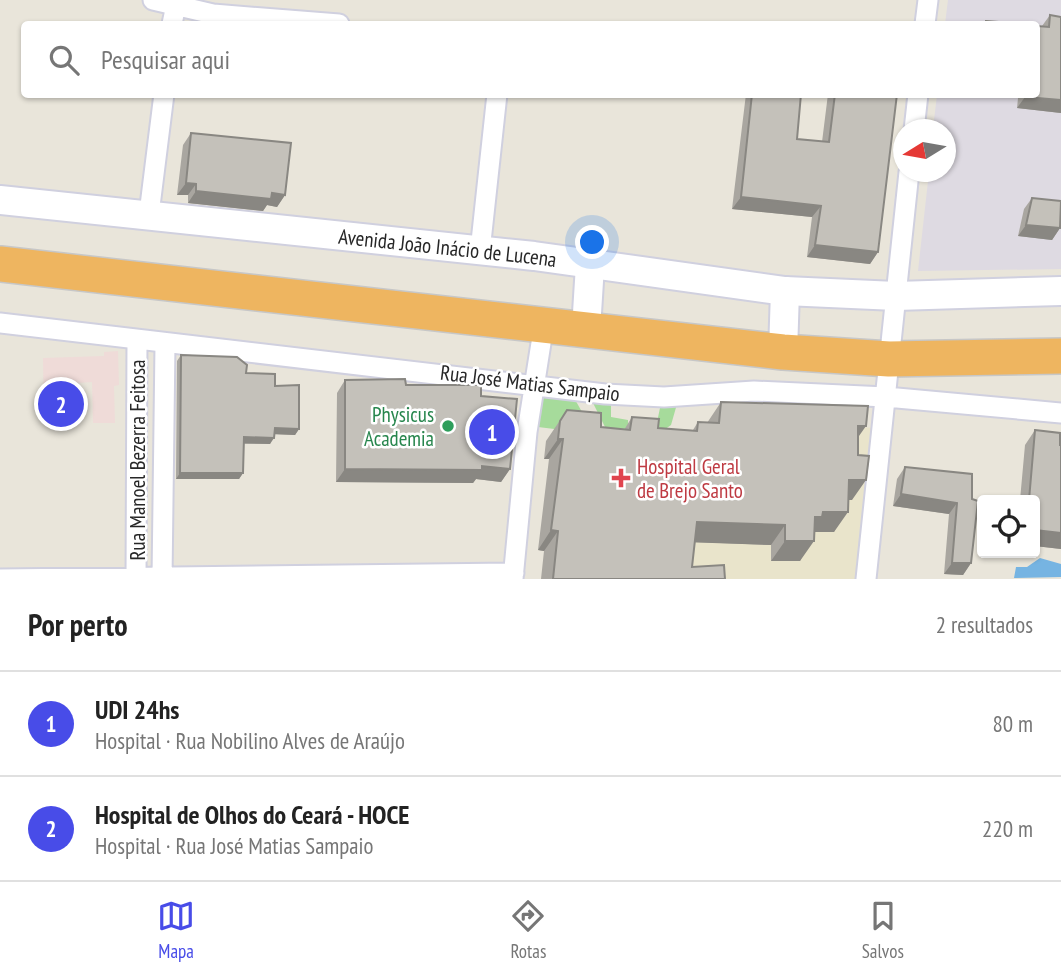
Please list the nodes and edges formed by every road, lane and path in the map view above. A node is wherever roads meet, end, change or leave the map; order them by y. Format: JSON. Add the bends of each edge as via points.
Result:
{"nodes":[{"id":1,"x":153,"y":0,"type":"edge"},
{"id":2,"x":928,"y":0,"type":"edge"},
{"id":3,"x":175,"y":10,"type":"edge"},
{"id":4,"x":296,"y":21,"type":"edge"},
{"id":5,"x":925,"y":21,"type":"edge"},
{"id":6,"x":164,"y":98,"type":"edge"},
{"id":7,"x":497,"y":98,"type":"edge"},
{"id":8,"x":918,"y":98,"type":"edge"},
{"id":9,"x":915,"y":119,"type":"edge"},
{"id":10,"x":908,"y":182,"type":"edge"},
{"id":11,"x":0,"y":200,"type":"edge"},
{"id":12,"x":149,"y":214,"type":"junction"},
{"id":13,"x":480,"y":251,"type":"junction"},
{"id":14,"x":0,"y":264,"type":"edge"},
{"id":15,"x":590,"y":265,"type":"junction"},
{"id":16,"x":786,"y":290,"type":"junction"},
{"id":17,"x":1061,"y":291,"type":"edge"},
{"id":18,"x":896,"y":296,"type":"junction"},
{"id":19,"x":0,"y":323,"type":"edge"},
{"id":20,"x":544,"y":324,"type":"junction"},
{"id":21,"x":586,"y":329,"type":"junction"},
{"id":22,"x":137,"y":340,"type":"junction"},
{"id":23,"x":165,"y":344,"type":"junction"},
{"id":24,"x":783,"y":352,"type":"junction"},
{"id":25,"x":1061,"y":356,"type":"edge"},
{"id":26,"x":889,"y":359,"type":"junction"},
{"id":27,"x":533,"y":386,"type":"junction"},
{"id":28,"x":886,"y":397,"type":"junction"},
{"id":29,"x":1061,"y":413,"type":"edge"},
{"id":30,"x":514,"y":576,"type":"edge"},
{"id":31,"x":136,"y":578,"type":"edge"},
{"id":32,"x":162,"y":578,"type":"edge"},
{"id":33,"x":0,"y":579,"type":"edge"},
{"id":34,"x":866,"y":579,"type":"edge"}],
"edges":[{"from":1,"to":3,"type":"street"},
{"from":2,"to":5,"type":"street"},
{"from":3,"to":4,"type":"street"},
{"from":6,"to":12,"type":"street"},
{"from":7,"to":13,"type":"street"},
{"from":8,"to":9,"type":"street"},
{"from":10,"to":18,"type":"street"},
{"from":11,"to":12,"type":"street","name":"Avenida João Inácio de Lucena"},
{"from":12,"to":13,"type":"street","name":"Avenida João Inácio de Lucena"},
{"from":13,"to":15,"type":"street","name":"Avenida João Inácio de Lucena"},
{"from":14,"to":20,"type":"highway"},
{"from":15,"to":16,"type":"street","name":"Avenida João Inácio de Lucena"},
{"from":15,"to":21,"type":"street"},
{"from":16,"to":18,"type":"street","name":"Avenida João Inácio de Lucena"},
{"from":16,"to":24,"type":"street"},
{"from":17,"to":18,"type":"street","name":"Avenida João Inácio de Lucena"},
{"from":18,"to":26,"type":"street"},
{"from":19,"to":22,"type":"street","name":"Rua José Matias Sampaio"},
{"from":20,"to":21,"type":"highway"},
{"from":20,"to":27,"type":"street"},
{"from":21,"to":24,"type":"highway"},
{"from":22,"to":23,"type":"street","name":"Rua José Matias Sampaio"},
{"from":22,"to":31,"type":"street","name":"Rua Manoel Bezerra Feitosa"},
{"from":23,"to":27,"type":"street","name":"Rua José Matias Sampaio"},
{"from":23,"to":32,"type":"street","name":"Rua Manoel Bezerra Feitosa"},
{"from":24,"to":26,"type":"highway"},
{"from":25,"to":26,"type":"highway"},
{"from":26,"to":28,"type":"street"},
{"from":27,"to":28,"type":"street","name":"Rua José Matias Sampaio","via":[[650,397],[754,391]]},
{"from":27,"to":30,"type":"street"},
{"from":28,"to":29,"type":"street","name":"Rua José Matias Sampaio"},
{"from":28,"to":34,"type":"street"},
{"from":30,"to":32,"type":"street"},
{"from":31,"to":32,"type":"street"},
{"from":31,"to":33,"type":"street"}]}
